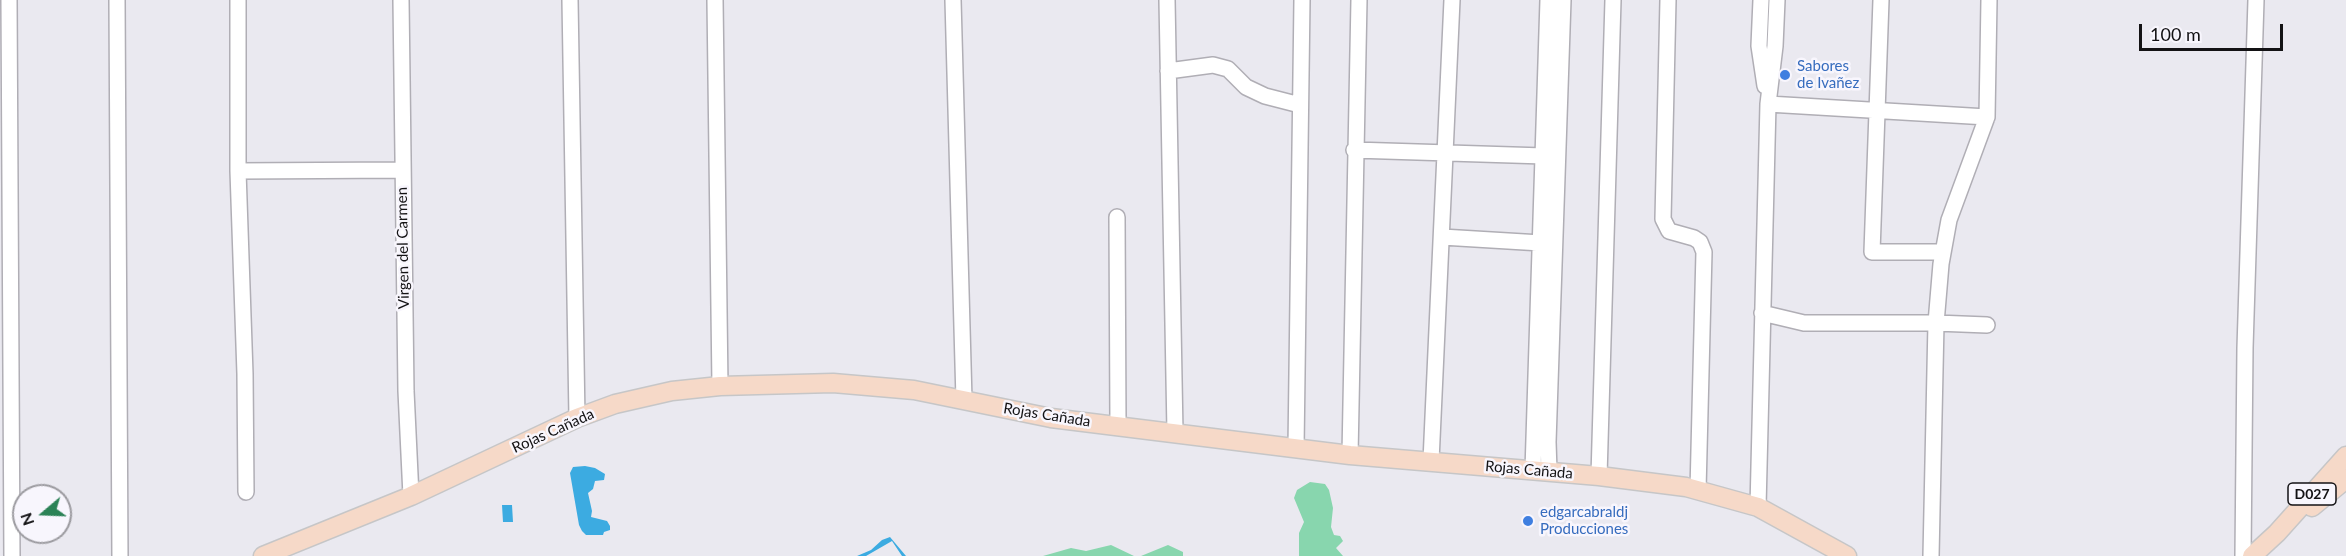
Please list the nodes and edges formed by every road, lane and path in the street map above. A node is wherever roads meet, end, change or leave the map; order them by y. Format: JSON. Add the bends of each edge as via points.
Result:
{"nodes":[{"id":1,"x":9,"y":0,"type":"edge"},
{"id":2,"x":117,"y":0,"type":"edge"},
{"id":3,"x":238,"y":0,"type":"edge"},
{"id":4,"x":401,"y":0,"type":"edge"},
{"id":5,"x":570,"y":0,"type":"edge"},
{"id":6,"x":715,"y":0,"type":"edge"},
{"id":7,"x":953,"y":0,"type":"edge"},
{"id":8,"x":1167,"y":0,"type":"edge"},
{"id":9,"x":1302,"y":0,"type":"edge"},
{"id":10,"x":1359,"y":0,"type":"edge"},
{"id":11,"x":1452,"y":0,"type":"edge"},
{"id":12,"x":1548,"y":0,"type":"edge"},
{"id":13,"x":1563,"y":0,"type":"edge"},
{"id":14,"x":1613,"y":0,"type":"edge"},
{"id":15,"x":1668,"y":0,"type":"edge"},
{"id":16,"x":1761,"y":0,"type":"edge"},
{"id":17,"x":1777,"y":0,"type":"edge"},
{"id":18,"x":1881,"y":0,"type":"edge"},
{"id":19,"x":1989,"y":0,"type":"edge"},
{"id":20,"x":2256,"y":0,"type":"edge"},
{"id":21,"x":1168,"y":71,"type":"junction"},
{"id":22,"x":1768,"y":104,"type":"junction"},
{"id":23,"x":1300,"y":105,"type":"junction"},
{"id":24,"x":1878,"y":110,"type":"junction"},
{"id":25,"x":1987,"y":117,"type":"junction"},
{"id":26,"x":5,"y":127,"type":"edge"},
{"id":27,"x":1354,"y":150,"type":"junction"},
{"id":28,"x":1445,"y":153,"type":"junction"},
{"id":29,"x":1544,"y":156,"type":"junction"},
{"id":30,"x":402,"y":170,"type":"junction"},
{"id":31,"x":238,"y":171,"type":"junction"},
{"id":32,"x":1117,"y":217,"type":"dead end"},
{"id":33,"x":1442,"y":237,"type":"junction"},
{"id":34,"x":1541,"y":243,"type":"junction"},
{"id":35,"x":1943,"y":252,"type":"junction"},
{"id":36,"x":1762,"y":313,"type":"junction"},
{"id":37,"x":1936,"y":323,"type":"junction"},
{"id":38,"x":1987,"y":326,"type":"dead end"},
{"id":39,"x":720,"y":387,"type":"junction"},
{"id":40,"x":6,"y":396,"type":"edge"},
{"id":41,"x":964,"y":400,"type":"junction"},
{"id":42,"x":577,"y":418,"type":"junction"},
{"id":43,"x":1118,"y":425,"type":"junction"},
{"id":44,"x":1175,"y":432,"type":"junction"},
{"id":45,"x":1296,"y":448,"type":"junction"},
{"id":46,"x":1350,"y":454,"type":"junction"},
{"id":47,"x":2346,"y":456,"type":"edge"},
{"id":48,"x":1431,"y":461,"type":"junction"},
{"id":49,"x":1541,"y":471,"type":"junction"},
{"id":50,"x":1599,"y":476,"type":"junction"},
{"id":51,"x":2346,"y":479,"type":"edge"},
{"id":52,"x":1698,"y":490,"type":"junction"},
{"id":53,"x":246,"y":492,"type":"dead end"},
{"id":54,"x":411,"y":496,"type":"junction"},
{"id":55,"x":1758,"y":507,"type":"junction"},
{"id":56,"x":2277,"y":533,"type":"junction"},
{"id":57,"x":12,"y":556,"type":"edge"},
{"id":58,"x":120,"y":556,"type":"edge"},
{"id":59,"x":263,"y":556,"type":"edge"},
{"id":60,"x":1847,"y":556,"type":"edge"},
{"id":61,"x":1931,"y":556,"type":"edge"},
{"id":62,"x":2243,"y":556,"type":"edge"},
{"id":63,"x":2252,"y":556,"type":"edge"}],
"edges":[{"from":1,"to":26,"type":"street"},
{"from":2,"to":58,"type":"street"},
{"from":3,"to":31,"type":"street"},
{"from":4,"to":30,"type":"street","name":"Virgen del Carmen"},
{"from":5,"to":42,"type":"street"},
{"from":6,"to":39,"type":"street"},
{"from":7,"to":41,"type":"street"},
{"from":8,"to":21,"type":"street"},
{"from":9,"to":23,"type":"street"},
{"from":10,"to":27,"type":"street"},
{"from":11,"to":28,"type":"street"},
{"from":12,"to":29,"type":"street"},
{"from":13,"to":49,"type":"street","via":[[1548,430]]},
{"from":14,"to":50,"type":"street"},
{"from":15,"to":52,"type":"street","via":[[1663,219],[1669,231],[1694,238],[1704,252]]},
{"from":16,"to":22,"type":"street","via":[[1759,46]]},
{"from":17,"to":22,"type":"street"},
{"from":18,"to":24,"type":"street"},
{"from":19,"to":25,"type":"street"},
{"from":20,"to":62,"type":"street"},
{"from":21,"to":23,"type":"street","via":[[1213,65],[1228,69],[1246,87]]},
{"from":21,"to":44,"type":"street"},
{"from":22,"to":24,"type":"street"},
{"from":22,"to":36,"type":"street"},
{"from":23,"to":45,"type":"street"},
{"from":24,"to":25,"type":"street"},
{"from":24,"to":35,"type":"street","via":[[1872,252]]},
{"from":25,"to":35,"type":"street","via":[[1949,220]]},
{"from":26,"to":40,"type":"street"},
{"from":27,"to":28,"type":"street"},
{"from":27,"to":46,"type":"street"},
{"from":28,"to":29,"type":"street"},
{"from":28,"to":33,"type":"street"},
{"from":29,"to":34,"type":"street"},
{"from":30,"to":31,"type":"street"},
{"from":30,"to":54,"type":"street","name":"Virgen del Carmen","via":[[405,391]]},
{"from":31,"to":53,"type":"street"},
{"from":32,"to":43,"type":"street"},
{"from":33,"to":34,"type":"street"},
{"from":33,"to":48,"type":"street"},
{"from":34,"to":49,"type":"street"},
{"from":35,"to":37,"type":"street"},
{"from":36,"to":37,"type":"street","via":[[1804,323]]},
{"from":36,"to":55,"type":"street"},
{"from":37,"to":38,"type":"street"},
{"from":37,"to":61,"type":"street"},
{"from":39,"to":41,"type":"main road","name":"Rojas Cañada","via":[[833,383],[914,390]]},
{"from":39,"to":42,"type":"main road","name":"Rojas Cañada","via":[[641,397]]},
{"from":40,"to":57,"type":"street"},
{"from":41,"to":43,"type":"main road","name":"Rojas Cañada","via":[[1051,418]]},
{"from":42,"to":54,"type":"main road","name":"Rojas Cañada"},
{"from":43,"to":44,"type":"main road","name":"Rojas Cañada"},
{"from":44,"to":45,"type":"main road","name":"Rojas Cañada"},
{"from":45,"to":46,"type":"main road","name":"Rojas Cañada"},
{"from":46,"to":48,"type":"main road","name":"Rojas Cañada"},
{"from":47,"to":56,"type":"main road","number":"D027"},
{"from":48,"to":49,"type":"main road","name":"Rojas Cañada"},
{"from":49,"to":50,"type":"main road","name":"Rojas Cañada"},
{"from":50,"to":52,"type":"main road","name":"Rojas Cañada"},
{"from":51,"to":56,"type":"main road","number":"D027"},
{"from":52,"to":55,"type":"main road","name":"Rojas Cañada"},
{"from":54,"to":59,"type":"main road","name":"Rojas Cañada"},
{"from":55,"to":60,"type":"main road","name":"Rojas Cañada"},
{"from":56,"to":63,"type":"main road","number":"D027"}]}
